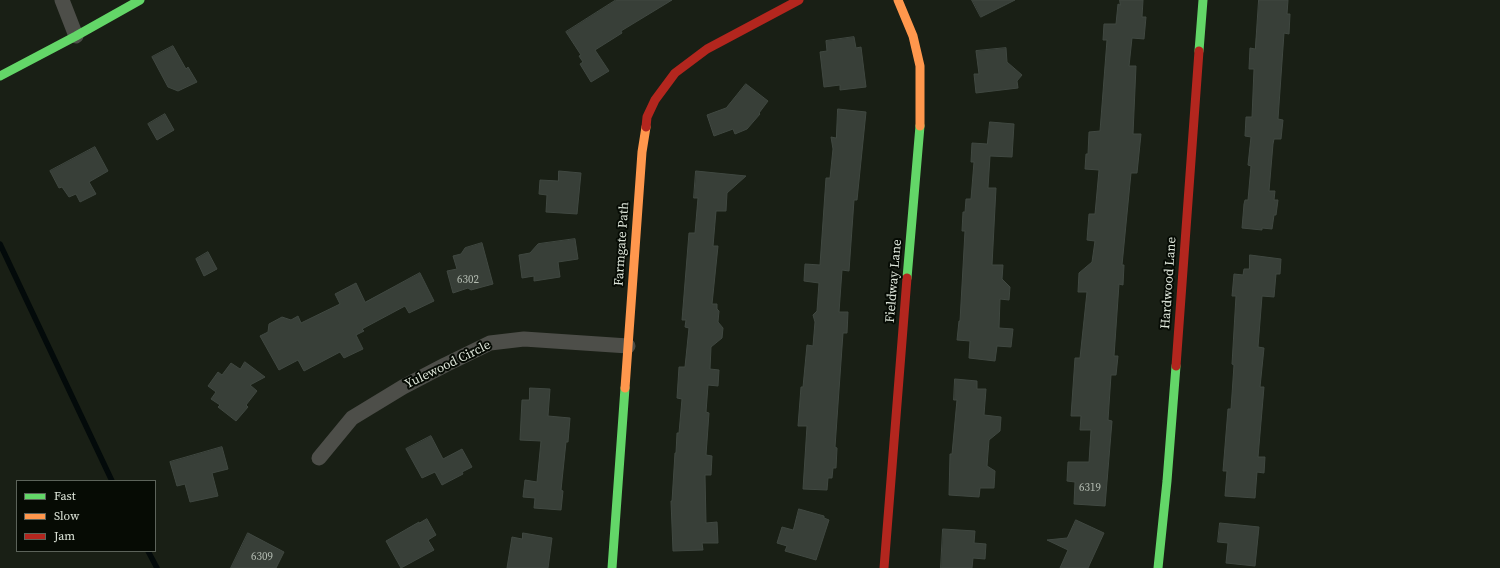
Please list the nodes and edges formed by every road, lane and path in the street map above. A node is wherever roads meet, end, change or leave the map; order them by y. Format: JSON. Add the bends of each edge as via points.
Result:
{"nodes":[{"id":1,"x":62,"y":0,"type":"edge"},
{"id":2,"x":140,"y":0,"type":"edge"},
{"id":3,"x":799,"y":0,"type":"edge"},
{"id":4,"x":898,"y":0,"type":"edge"},
{"id":5,"x":1203,"y":0,"type":"edge"},
{"id":6,"x":76,"y":36,"type":"junction"},
{"id":7,"x":0,"y":76,"type":"edge"},
{"id":8,"x":628,"y":346,"type":"junction"},
{"id":9,"x":319,"y":458,"type":"dead end"},
{"id":10,"x":612,"y":568,"type":"edge"},
{"id":11,"x":884,"y":568,"type":"edge"},
{"id":12,"x":1158,"y":568,"type":"edge"}],
"edges":[{"from":1,"to":6,"type":"street"},
{"from":2,"to":6,"type":"street"},
{"from":3,"to":8,"type":"street","name":"Farmgate Path","via":[[707,49],[675,73],[655,100],[647,117],[642,152]]},
{"from":4,"to":11,"type":"street","name":"Fieldway Lane","via":[[913,36],[920,66],[920,121]]},
{"from":5,"to":12,"type":"street","name":"Hardwood Lane","via":[[1168,480]]},
{"from":6,"to":7,"type":"street"},
{"from":8,"to":9,"type":"street","name":"Yulewood Circle","via":[[524,339],[490,343],[403,387],[352,418]]},
{"from":8,"to":10,"type":"street","name":"Farmgate Path"}]}
